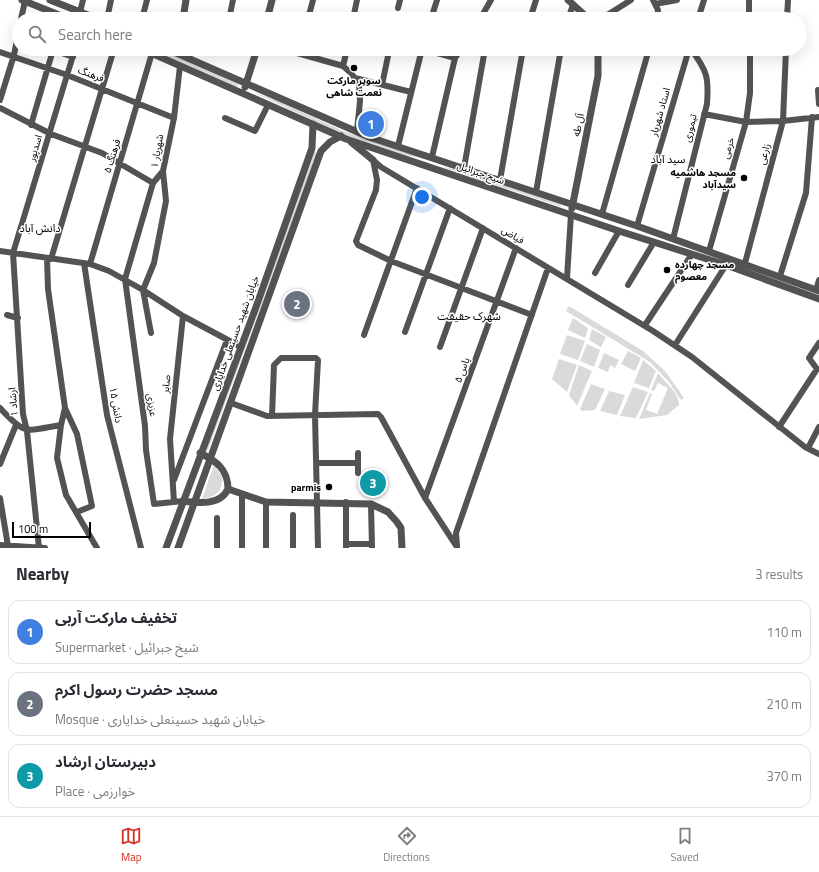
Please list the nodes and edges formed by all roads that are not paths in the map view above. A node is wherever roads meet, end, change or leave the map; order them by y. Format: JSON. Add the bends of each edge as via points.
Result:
{"nodes":[{"id":1,"x":50,"y":0,"type":"edge"},
{"id":2,"x":83,"y":0,"type":"edge"},
{"id":3,"x":111,"y":0,"type":"edge"},
{"id":4,"x":146,"y":0,"type":"edge"},
{"id":5,"x":186,"y":0,"type":"edge"},
{"id":6,"x":234,"y":0,"type":"edge"},
{"id":7,"x":272,"y":0,"type":"edge"},
{"id":8,"x":313,"y":0,"type":"edge"},
{"id":9,"x":356,"y":0,"type":"edge"},
{"id":10,"x":400,"y":0,"type":"edge"},
{"id":11,"x":437,"y":0,"type":"edge"},
{"id":12,"x":491,"y":0,"type":"edge"},
{"id":13,"x":536,"y":0,"type":"edge"},
{"id":14,"x":631,"y":0,"type":"edge"},
{"id":15,"x":677,"y":0,"type":"edge"},
{"id":16,"x":704,"y":0,"type":"edge"},
{"id":17,"x":749,"y":0,"type":"edge"},
{"id":18,"x":788,"y":0,"type":"edge"},
{"id":19,"x":23,"y":1,"type":"edge"},
{"id":20,"x":571,"y":2,"type":"edge"},
{"id":21,"x":654,"y":2,"type":"edge"},
{"id":22,"x":398,"y":8,"type":"dead end"},
{"id":23,"x":22,"y":12,"type":"edge"},
{"id":24,"x":52,"y":12,"type":"edge"},
{"id":25,"x":80,"y":12,"type":"joint"},
{"id":26,"x":108,"y":12,"type":"edge"},
{"id":27,"x":143,"y":12,"type":"edge"},
{"id":28,"x":185,"y":12,"type":"edge"},
{"id":29,"x":231,"y":12,"type":"edge"},
{"id":30,"x":269,"y":12,"type":"edge"},
{"id":31,"x":310,"y":12,"type":"edge"},
{"id":32,"x":354,"y":12,"type":"edge"},
{"id":33,"x":433,"y":12,"type":"edge"},
{"id":34,"x":484,"y":12,"type":"edge"},
{"id":35,"x":532,"y":12,"type":"edge"},
{"id":36,"x":569,"y":12,"type":"edge"},
{"id":37,"x":582,"y":12,"type":"edge"},
{"id":38,"x":612,"y":12,"type":"edge"},
{"id":39,"x":658,"y":12,"type":"edge"},
{"id":40,"x":700,"y":12,"type":"edge"},
{"id":41,"x":749,"y":12,"type":"edge"},
{"id":42,"x":787,"y":12,"type":"edge"},
{"id":43,"x":0,"y":52,"type":"edge"},
{"id":44,"x":12,"y":55,"type":"edge"},
{"id":45,"x":14,"y":56,"type":"edge"},
{"id":46,"x":17,"y":56,"type":"edge"},
{"id":47,"x":51,"y":56,"type":"edge"},
{"id":48,"x":68,"y":56,"type":"edge"},
{"id":49,"x":112,"y":56,"type":"edge"},
{"id":50,"x":151,"y":56,"type":"edge"},
{"id":51,"x":158,"y":56,"type":"edge"},
{"id":52,"x":186,"y":56,"type":"edge"},
{"id":53,"x":255,"y":56,"type":"edge"},
{"id":54,"x":314,"y":56,"type":"edge"},
{"id":55,"x":345,"y":56,"type":"edge"},
{"id":56,"x":388,"y":56,"type":"dead end"},
{"id":57,"x":420,"y":56,"type":"edge"},
{"id":58,"x":448,"y":56,"type":"edge"},
{"id":59,"x":484,"y":56,"type":"edge"},
{"id":60,"x":522,"y":56,"type":"edge"},
{"id":61,"x":560,"y":56,"type":"edge"},
{"id":62,"x":598,"y":56,"type":"edge"},
{"id":63,"x":647,"y":56,"type":"edge"},
{"id":64,"x":688,"y":56,"type":"edge"},
{"id":65,"x":696,"y":56,"type":"edge"},
{"id":66,"x":750,"y":56,"type":"edge"},
{"id":67,"x":786,"y":56,"type":"edge"},
{"id":68,"x":73,"y":58,"type":"joint"},
{"id":69,"x":455,"y":58,"type":"joint"},
{"id":70,"x":180,"y":66,"type":"junction"},
{"id":71,"x":343,"y":66,"type":"junction"},
{"id":72,"x":48,"y":68,"type":"junction"},
{"id":73,"x":67,"y":75,"type":"junction"},
{"id":74,"x":355,"y":78,"type":"junction"},
{"id":75,"x":246,"y":84,"type":"junction"},
{"id":76,"x":382,"y":85,"type":"junction"},
{"id":77,"x":102,"y":89,"type":"junction"},
{"id":78,"x":818,"y":90,"type":"dead end"},
{"id":79,"x":412,"y":92,"type":"junction"},
{"id":80,"x":242,"y":93,"type":"junction"},
{"id":81,"x":0,"y":100,"type":"edge"},
{"id":82,"x":138,"y":104,"type":"junction"},
{"id":83,"x":819,"y":104,"type":"edge"},
{"id":84,"x":268,"y":105,"type":"junction"},
{"id":85,"x":0,"y":108,"type":"edge"},
{"id":86,"x":704,"y":114,"type":"junction"},
{"id":87,"x":812,"y":117,"type":"junction"},
{"id":88,"x":819,"y":117,"type":"edge"},
{"id":89,"x":174,"y":118,"type":"junction"},
{"id":90,"x":225,"y":118,"type":"dead end"},
{"id":91,"x":783,"y":121,"type":"junction"},
{"id":92,"x":746,"y":122,"type":"junction"},
{"id":93,"x":31,"y":124,"type":"junction"},
{"id":94,"x":313,"y":124,"type":"junction"},
{"id":95,"x":357,"y":132,"type":"junction"},
{"id":96,"x":50,"y":134,"type":"junction"},
{"id":97,"x":343,"y":137,"type":"junction"},
{"id":98,"x":84,"y":146,"type":"junction"},
{"id":99,"x":398,"y":146,"type":"junction"},
{"id":100,"x":312,"y":148,"type":"junction"},
{"id":101,"x":378,"y":149,"type":"junction"},
{"id":102,"x":321,"y":151,"type":"junction"},
{"id":103,"x":432,"y":157,"type":"junction"},
{"id":104,"x":373,"y":160,"type":"junction"},
{"id":105,"x":120,"y":164,"type":"junction"},
{"id":106,"x":428,"y":166,"type":"junction"},
{"id":107,"x":464,"y":168,"type":"junction"},
{"id":108,"x":163,"y":171,"type":"junction"},
{"id":109,"x":500,"y":180,"type":"junction"},
{"id":110,"x":153,"y":183,"type":"junction"},
{"id":111,"x":417,"y":188,"type":"junction"},
{"id":112,"x":536,"y":192,"type":"junction"},
{"id":113,"x":572,"y":204,"type":"junction"},
{"id":114,"x":450,"y":208,"type":"junction"},
{"id":115,"x":571,"y":214,"type":"junction"},
{"id":116,"x":602,"y":214,"type":"junction"},
{"id":117,"x":637,"y":226,"type":"junction"},
{"id":118,"x":483,"y":228,"type":"junction"},
{"id":119,"x":619,"y":231,"type":"junction"},
{"id":120,"x":656,"y":233,"type":"junction"},
{"id":121,"x":673,"y":239,"type":"junction"},
{"id":122,"x":654,"y":242,"type":"junction"},
{"id":123,"x":516,"y":248,"type":"junction"},
{"id":124,"x":0,"y":251,"type":"edge"},
{"id":125,"x":709,"y":251,"type":"junction"},
{"id":126,"x":13,"y":253,"type":"junction"},
{"id":127,"x":692,"y":254,"type":"junction"},
{"id":128,"x":49,"y":259,"type":"junction"},
{"id":129,"x":391,"y":261,"type":"junction"},
{"id":130,"x":745,"y":263,"type":"junction"},
{"id":131,"x":87,"y":264,"type":"junction"},
{"id":132,"x":726,"y":265,"type":"junction"},
{"id":133,"x":548,"y":268,"type":"junction"},
{"id":134,"x":595,"y":273,"type":"dead end"},
{"id":135,"x":426,"y":274,"type":"junction"},
{"id":136,"x":567,"y":278,"type":"junction"},
{"id":137,"x":125,"y":279,"type":"junction"},
{"id":138,"x":778,"y":280,"type":"junction"},
{"id":139,"x":819,"y":280,"type":"edge"},
{"id":140,"x":628,"y":285,"type":"dead end"},
{"id":141,"x":462,"y":288,"type":"junction"},
{"id":142,"x":143,"y":290,"type":"junction"},
{"id":143,"x":817,"y":290,"type":"edge"},
{"id":144,"x":819,"y":299,"type":"edge"},
{"id":145,"x":497,"y":302,"type":"junction"},
{"id":146,"x":7,"y":315,"type":"dead end"},
{"id":147,"x":532,"y":315,"type":"junction"},
{"id":148,"x":183,"y":316,"type":"junction"},
{"id":149,"x":18,"y":318,"type":"junction"},
{"id":150,"x":645,"y":326,"type":"junction"},
{"id":151,"x":405,"y":332,"type":"dead end"},
{"id":152,"x":151,"y":333,"type":"dead end"},
{"id":153,"x":364,"y":335,"type":"dead end"},
{"id":154,"x":227,"y":340,"type":"junction"},
{"id":155,"x":819,"y":343,"type":"edge"},
{"id":156,"x":675,"y":345,"type":"junction"},
{"id":157,"x":241,"y":347,"type":"junction"},
{"id":158,"x":440,"y":347,"type":"dead end"},
{"id":159,"x":231,"y":404,"type":"junction"},
{"id":160,"x":0,"y":408,"type":"edge"},
{"id":161,"x":65,"y":408,"type":"junction"},
{"id":162,"x":315,"y":415,"type":"junction"},
{"id":163,"x":272,"y":416,"type":"junction"},
{"id":164,"x":16,"y":425,"type":"junction"},
{"id":165,"x":60,"y":425,"type":"junction"},
{"id":166,"x":779,"y":427,"type":"junction"},
{"id":167,"x":819,"y":427,"type":"edge"},
{"id":168,"x":27,"y":431,"type":"junction"},
{"id":169,"x":808,"y":448,"type":"junction"},
{"id":170,"x":200,"y":453,"type":"junction"},
{"id":171,"x":358,"y":453,"type":"dead end"},
{"id":172,"x":819,"y":454,"type":"edge"},
{"id":173,"x":211,"y":458,"type":"junction"},
{"id":174,"x":358,"y":463,"type":"junction"},
{"id":175,"x":0,"y":464,"type":"edge"},
{"id":176,"x":316,"y":464,"type":"junction"},
{"id":177,"x":358,"y":473,"type":"dead end"},
{"id":178,"x":173,"y":483,"type":"junction"},
{"id":179,"x":228,"y":489,"type":"junction"},
{"id":180,"x":242,"y":494,"type":"junction"},
{"id":181,"x":0,"y":498,"type":"edge"},
{"id":182,"x":425,"y":498,"type":"junction"},
{"id":183,"x":183,"y":501,"type":"junction"},
{"id":184,"x":174,"y":502,"type":"junction"},
{"id":185,"x":196,"y":502,"type":"junction"},
{"id":186,"x":266,"y":502,"type":"junction"},
{"id":187,"x":318,"y":502,"type":"junction"},
{"id":188,"x":346,"y":502,"type":"junction"},
{"id":189,"x":371,"y":504,"type":"junction"},
{"id":190,"x":77,"y":512,"type":"junction"},
{"id":191,"x":292,"y":515,"type":"dead end"},
{"id":192,"x":217,"y":518,"type":"dead end"},
{"id":193,"x":0,"y":545,"type":"edge"},
{"id":194,"x":8,"y":546,"type":"junction"},
{"id":195,"x":346,"y":546,"type":"edge"},
{"id":196,"x":372,"y":546,"type":"edge"},
{"id":197,"x":39,"y":548,"type":"edge"},
{"id":198,"x":45,"y":548,"type":"edge"},
{"id":199,"x":97,"y":548,"type":"edge"},
{"id":200,"x":141,"y":548,"type":"edge"},
{"id":201,"x":166,"y":548,"type":"edge"},
{"id":202,"x":178,"y":548,"type":"edge"},
{"id":203,"x":217,"y":548,"type":"edge"},
{"id":204,"x":242,"y":548,"type":"edge"},
{"id":205,"x":266,"y":548,"type":"edge"},
{"id":206,"x":293,"y":548,"type":"edge"},
{"id":207,"x":318,"y":548,"type":"edge"},
{"id":208,"x":402,"y":548,"type":"edge"},
{"id":209,"x":457,"y":548,"type":"edge"}],
"edges":[{"from":1,"to":25,"type":"street"},
{"from":2,"to":25,"type":"street"},
{"from":3,"to":26,"type":"street"},
{"from":4,"to":27,"type":"street"},
{"from":5,"to":28,"type":"street"},
{"from":6,"to":29,"type":"street"},
{"from":7,"to":30,"type":"street"},
{"from":8,"to":31,"type":"street"},
{"from":9,"to":32,"type":"street"},
{"from":10,"to":22,"type":"street"},
{"from":11,"to":33,"type":"street"},
{"from":12,"to":34,"type":"street"},
{"from":13,"to":35,"type":"street"},
{"from":14,"to":38,"type":"street"},
{"from":15,"to":21,"type":"street"},
{"from":16,"to":40,"type":"street"},
{"from":17,"to":41,"type":"street"},
{"from":18,"to":42,"type":"street"},
{"from":19,"to":23,"type":"street"},
{"from":19,"to":24,"type":"street"},
{"from":20,"to":36,"type":"street"},
{"from":20,"to":37,"type":"street"},
{"from":21,"to":39,"type":"street"},
{"from":43,"to":44,"type":"street","name":"فرهنگ"},
{"from":45,"to":81,"type":"street"},
{"from":46,"to":72,"type":"street","name":"فرهنگ"},
{"from":47,"to":72,"type":"street"},
{"from":48,"to":68,"type":"street"},
{"from":49,"to":77,"type":"street"},
{"from":50,"to":82,"type":"street","name":"فرهنگ ۵"},
{"from":51,"to":70,"type":"street","name":"شیخ جبرائیل"},
{"from":52,"to":75,"type":"street","name":"شیخ جبرائیل"},
{"from":53,"to":75,"type":"street"},
{"from":54,"to":71,"type":"street"},
{"from":55,"to":71,"type":"street"},
{"from":56,"to":76,"type":"street"},
{"from":57,"to":79,"type":"street"},
{"from":58,"to":69,"type":"street"},
{"from":59,"to":107,"type":"street"},
{"from":60,"to":109,"type":"street"},
{"from":61,"to":112,"type":"street"},
{"from":62,"to":113,"type":"street","name":"آل طه","via":[[598,76]]},
{"from":63,"to":116,"type":"street"},
{"from":64,"to":117,"type":"street","name":"استاد شهریار"},
{"from":65,"to":86,"type":"street","name":"تیموری","via":[[704,66],[708,87]]},
{"from":66,"to":92,"type":"street","name":"خرمی","via":[[750,93]]},
{"from":67,"to":91,"type":"street","name":"زارعی"},
{"from":68,"to":73,"type":"street","name":"اسدپور"},
{"from":69,"to":103,"type":"street"},
{"from":70,"to":80,"type":"street","name":"شیخ جبرائیل"},
{"from":70,"to":89,"type":"street","name":"شهریار ۱"},
{"from":71,"to":74,"type":"street"},
{"from":72,"to":73,"type":"street","name":"فرهنگ"},
{"from":72,"to":93,"type":"street"},
{"from":73,"to":77,"type":"street","name":"فرهنگ"},
{"from":73,"to":96,"type":"street","name":"اسدپور"},
{"from":74,"to":76,"type":"street"},
{"from":74,"to":95,"type":"street","via":[[359,84],[360,101]]},
{"from":75,"to":80,"type":"street"},
{"from":75,"to":95,"type":"street","name":"شیخ جبرائیل"},
{"from":76,"to":79,"type":"street"},
{"from":77,"to":82,"type":"street","name":"فرهنگ"},
{"from":77,"to":98,"type":"street"},
{"from":78,"to":83,"type":"street"},
{"from":79,"to":99,"type":"street"},
{"from":80,"to":84,"type":"street","name":"شیخ جبرائیل"},
{"from":82,"to":89,"type":"street","name":"فرهنگ"},
{"from":82,"to":105,"type":"street","name":"فرهنگ ۵"},
{"from":84,"to":90,"type":"street","via":[[255,131]]},
{"from":84,"to":94,"type":"street","name":"شیخ جبرائیل"},
{"from":85,"to":93,"type":"street"},
{"from":86,"to":92,"type":"street"},
{"from":86,"to":121,"type":"street","name":"تیموری"},
{"from":87,"to":88,"type":"street"},
{"from":87,"to":91,"type":"street"},
{"from":87,"to":138,"type":"street","via":[[806,193]]},
{"from":89,"to":108,"type":"street","name":"شهریار ۱"},
{"from":91,"to":92,"type":"street"},
{"from":91,"to":130,"type":"street","name":"زارعی"},
{"from":92,"to":125,"type":"street","name":"خرمی"},
{"from":93,"to":96,"type":"street"},
{"from":94,"to":97,"type":"street","name":"شیخ جبرائیل"},
{"from":94,"to":100,"type":"street","name":"خیابان شهید حسینعلی خدایاری"},
{"from":95,"to":99,"type":"street","name":"شیخ جبرائیل"},
{"from":96,"to":98,"type":"street"},
{"from":96,"to":126,"type":"street","name":"اسدپور"},
{"from":97,"to":101,"type":"street","name":"شیخ جبرائیل"},
{"from":97,"to":102,"type":"street"},
{"from":97,"to":104,"type":"street"},
{"from":98,"to":105,"type":"street"},
{"from":98,"to":128,"type":"street"},
{"from":99,"to":103,"type":"street","name":"شیخ جبرائیل"},
{"from":100,"to":102,"type":"street"},
{"from":100,"to":157,"type":"street","name":"خیابان شهید حسینعلی خدایاری"},
{"from":101,"to":104,"type":"street"},
{"from":101,"to":106,"type":"street","name":"شیخ جبرائیل"},
{"from":102,"to":159,"type":"street","name":"خیابان شهید حسینعلی خدایاری"},
{"from":103,"to":106,"type":"street"},
{"from":103,"to":107,"type":"street","name":"شیخ جبرائیل"},
{"from":104,"to":111,"type":"street","name":"فیاض"},
{"from":104,"to":129,"type":"street","via":[[376,190],[356,241],[358,245]]},
{"from":105,"to":110,"type":"street"},
{"from":105,"to":131,"type":"street","name":"فرهنگ ۵"},
{"from":106,"to":115,"type":"street","name":"شیخ جبرائیل"},
{"from":107,"to":109,"type":"street","name":"شیخ جبرائیل"},
{"from":108,"to":110,"type":"street"},
{"from":108,"to":142,"type":"street","name":"شهریار ۱","via":[[166,201],[154,263]]},
{"from":109,"to":112,"type":"street","name":"شیخ جبرائیل"},
{"from":110,"to":137,"type":"street"},
{"from":111,"to":114,"type":"street","name":"فیاض"},
{"from":111,"to":129,"type":"street"},
{"from":112,"to":113,"type":"street","name":"شیخ جبرائیل"},
{"from":113,"to":115,"type":"street","name":"آل طه"},
{"from":113,"to":116,"type":"street","name":"شیخ جبرائیل"},
{"from":114,"to":118,"type":"street","name":"فیاض"},
{"from":114,"to":135,"type":"street"},
{"from":115,"to":119,"type":"street","name":"شیخ جبرائیل"},
{"from":115,"to":136,"type":"street"},
{"from":116,"to":117,"type":"street","name":"شیخ جبرائیل"},
{"from":117,"to":120,"type":"street","name":"شیخ جبرائیل"},
{"from":118,"to":123,"type":"street","name":"فیاض"},
{"from":118,"to":141,"type":"street"},
{"from":119,"to":122,"type":"street","name":"شیخ جبرائیل"},
{"from":119,"to":134,"type":"street"},
{"from":120,"to":121,"type":"street","name":"شیخ جبرائیل"},
{"from":120,"to":122,"type":"street"},
{"from":121,"to":125,"type":"street","name":"شیخ جبرائیل"},
{"from":122,"to":127,"type":"street","name":"شیخ جبرائیل"},
{"from":122,"to":140,"type":"street"},
{"from":123,"to":133,"type":"street","name":"فیاض"},
{"from":123,"to":145,"type":"street","name":"یاس ۵"},
{"from":124,"to":126,"type":"street"},
{"from":125,"to":130,"type":"street","name":"شیخ جبرائیل"},
{"from":126,"to":128,"type":"street"},
{"from":126,"to":149,"type":"street","name":"ارشاد ۱"},
{"from":127,"to":132,"type":"street","name":"شیخ جبرائیل"},
{"from":127,"to":150,"type":"street"},
{"from":128,"to":131,"type":"street"},
{"from":128,"to":161,"type":"street","via":[[48,289]]},
{"from":129,"to":135,"type":"street"},
{"from":129,"to":153,"type":"street"},
{"from":130,"to":138,"type":"street","name":"شیخ جبرائیل"},
{"from":131,"to":137,"type":"street"},
{"from":131,"to":200,"type":"street","name":"دانش ۱۵","via":[[107,415]]},
{"from":132,"to":138,"type":"street","name":"شیخ جبرائیل"},
{"from":132,"to":156,"type":"street"},
{"from":133,"to":136,"type":"street","name":"فیاض"},
{"from":133,"to":147,"type":"street"},
{"from":135,"to":141,"type":"street"},
{"from":135,"to":151,"type":"street"},
{"from":136,"to":150,"type":"street","name":"فیاض"},
{"from":137,"to":142,"type":"street"},
{"from":137,"to":184,"type":"street","name":"عزیزی","via":[[154,504]]},
{"from":138,"to":143,"type":"street","name":"شیخ جبرائیل"},
{"from":138,"to":144,"type":"street","name":"شیخ جبرائیل"},
{"from":139,"to":143,"type":"street"},
{"from":141,"to":145,"type":"street"},
{"from":141,"to":158,"type":"street"},
{"from":142,"to":148,"type":"street"},
{"from":142,"to":152,"type":"street"},
{"from":145,"to":147,"type":"street"},
{"from":145,"to":182,"type":"street","name":"یاس ۵"},
{"from":146,"to":149,"type":"street"},
{"from":147,"to":209,"type":"street","via":[[456,533]]},
{"from":148,"to":154,"type":"street"},
{"from":148,"to":178,"type":"street","name":"صابر","via":[[170,439]]},
{"from":149,"to":168,"type":"street","name":"ارشاد ۱","via":[[23,414]]},
{"from":150,"to":156,"type":"street","name":"فیاض"},
{"from":154,"to":157,"type":"street"},
{"from":154,"to":178,"type":"street"},
{"from":155,"to":166,"type":"street","via":[[810,358],[817,369]]},
{"from":156,"to":166,"type":"street","name":"فیاض"},
{"from":157,"to":170,"type":"street","name":"خیابان شهید حسینعلی خدایاری"},
{"from":159,"to":163,"type":"street"},
{"from":159,"to":173,"type":"street","name":"خیابان شهید حسینعلی خدایاری"},
{"from":160,"to":164,"type":"street"},
{"from":161,"to":165,"type":"street"},
{"from":161,"to":190,"type":"street","via":[[77,434],[92,506]]},
{"from":162,"to":163,"type":"street"},
{"from":162,"to":163,"type":"street","via":[[318,360],[313,357],[281,358],[274,365]]},
{"from":162,"to":176,"type":"street"},
{"from":162,"to":182,"type":"street","via":[[375,413],[381,417]]},
{"from":164,"to":168,"type":"street"},
{"from":164,"to":175,"type":"street"},
{"from":165,"to":168,"type":"street"},
{"from":165,"to":190,"type":"street","via":[[57,458],[66,495]]},
{"from":166,"to":169,"type":"street","name":"فیاض"},
{"from":167,"to":169,"type":"street"},
{"from":168,"to":197,"type":"street","name":"ارشاد ۱"},
{"from":169,"to":172,"type":"street","name":"فیاض"},
{"from":170,"to":173,"type":"street"},
{"from":170,"to":183,"type":"street","name":"خیابان شهید حسینعلی خدایاری"},
{"from":171,"to":174,"type":"street"},
{"from":173,"to":179,"type":"street","via":[[223,469]]},
{"from":173,"to":185,"type":"street","name":"خیابان شهید حسینعلی خدایاری"},
{"from":174,"to":176,"type":"street"},
{"from":174,"to":177,"type":"street"},
{"from":176,"to":187,"type":"street"},
{"from":178,"to":184,"type":"street","name":"صابر"},
{"from":179,"to":180,"type":"street"},
{"from":179,"to":185,"type":"street","via":[[216,500],[207,503]]},
{"from":180,"to":186,"type":"street"},
{"from":180,"to":204,"type":"street"},
{"from":181,"to":194,"type":"street"},
{"from":182,"to":209,"type":"street"},
{"from":183,"to":184,"type":"street","name":"عزیزی"},
{"from":183,"to":185,"type":"street"},
{"from":183,"to":201,"type":"street","name":"خیابان شهید حسینعلی خدایاری"},
{"from":185,"to":202,"type":"street","name":"خیابان شهید حسینعلی خدایاری"},
{"from":186,"to":187,"type":"street"},
{"from":186,"to":205,"type":"street"},
{"from":187,"to":188,"type":"street"},
{"from":187,"to":207,"type":"street"},
{"from":188,"to":189,"type":"street"},
{"from":188,"to":195,"type":"street"},
{"from":189,"to":196,"type":"street"},
{"from":189,"to":208,"type":"street","via":[[388,512],[397,522],[401,528]]},
{"from":190,"to":199,"type":"street"},
{"from":191,"to":206,"type":"street"},
{"from":192,"to":203,"type":"street"},
{"from":193,"to":194,"type":"street"},
{"from":194,"to":197,"type":"street"},
{"from":195,"to":196,"type":"street"},
{"from":197,"to":198,"type":"street"}]}
